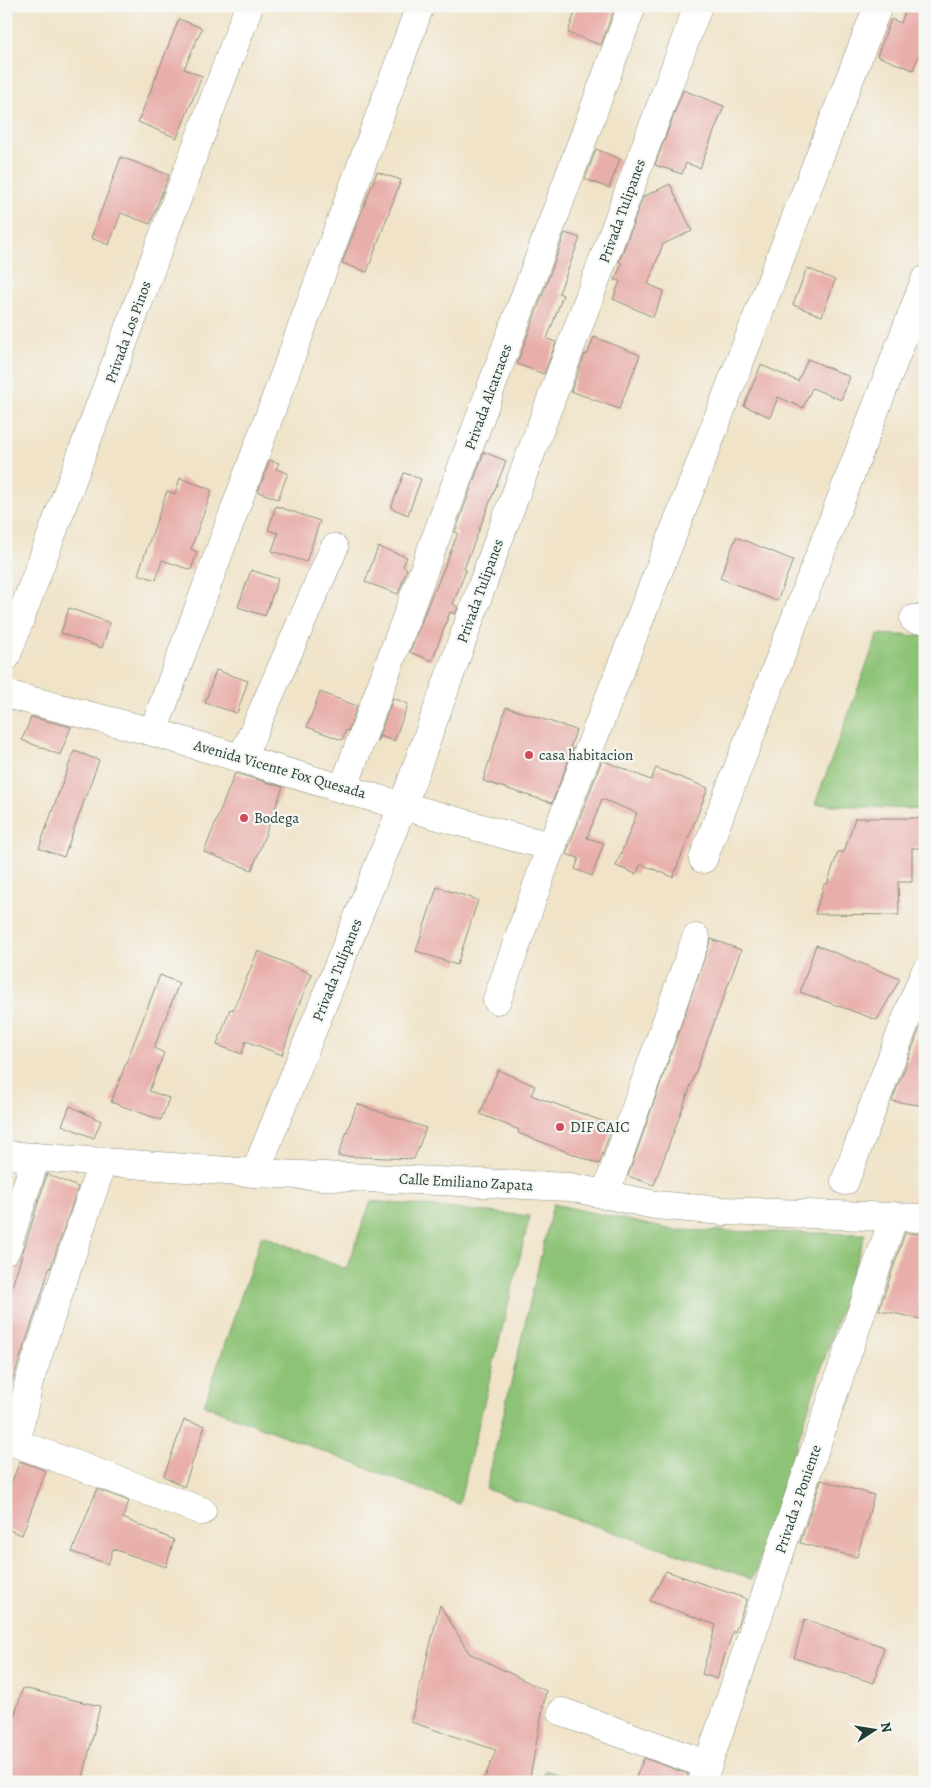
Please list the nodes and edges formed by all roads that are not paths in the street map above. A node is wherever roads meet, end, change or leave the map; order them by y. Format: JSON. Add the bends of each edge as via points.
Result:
{"nodes":[{"id":1,"x":250,"y":6,"type":"edge"},
{"id":2,"x":420,"y":6,"type":"edge"},
{"id":3,"x":632,"y":6,"type":"edge"},
{"id":4,"x":698,"y":6,"type":"edge"},
{"id":5,"x":878,"y":6,"type":"edge"},
{"id":6,"x":925,"y":280,"type":"edge"},
{"id":7,"x":334,"y":548,"type":"dead end"},
{"id":8,"x":6,"y":657,"type":"edge"},
{"id":9,"x":6,"y":694,"type":"edge"},
{"id":10,"x":153,"y":732,"type":"junction"},
{"id":11,"x":242,"y":758,"type":"junction"},
{"id":12,"x":344,"y":789,"type":"junction"},
{"id":13,"x":403,"y":805,"type":"junction"},
{"id":14,"x":553,"y":846,"type":"junction"},
{"id":15,"x":703,"y":859,"type":"dead end"},
{"id":16,"x":696,"y":938,"type":"dead end"},
{"id":17,"x":925,"y":972,"type":"edge"},
{"id":18,"x":497,"y":1000,"type":"dead end"},
{"id":19,"x":918,"y":1004,"type":"edge"},
{"id":20,"x":6,"y":1155,"type":"edge"},
{"id":21,"x":36,"y":1157,"type":"junction"},
{"id":22,"x":104,"y":1161,"type":"junction"},
{"id":23,"x":255,"y":1173,"type":"junction"},
{"id":24,"x":845,"y":1181,"type":"dead end"},
{"id":25,"x":605,"y":1195,"type":"junction"},
{"id":26,"x":894,"y":1216,"type":"junction"},
{"id":27,"x":925,"y":1218,"type":"edge"},
{"id":28,"x":6,"y":1250,"type":"edge"},
{"id":29,"x":202,"y":1511,"type":"dead end"},
{"id":30,"x":562,"y":1712,"type":"dead end"},
{"id":31,"x":705,"y":1774,"type":"edge"}],
"edges":[{"from":1,"to":8,"type":"street","name":"Privada Los Pinos"},
{"from":2,"to":10,"type":"street"},
{"from":3,"to":12,"type":"street","name":"Privada Alcatraces"},
{"from":4,"to":13,"type":"street","name":"Privada Tulipanes"},
{"from":5,"to":14,"type":"street"},
{"from":6,"to":15,"type":"street"},
{"from":7,"to":11,"type":"street"},
{"from":9,"to":10,"type":"street","name":"Avenida Vicente Fox Quesada"},
{"from":10,"to":11,"type":"street","name":"Avenida Vicente Fox Quesada"},
{"from":11,"to":12,"type":"street","name":"Avenida Vicente Fox Quesada"},
{"from":12,"to":13,"type":"street","name":"Avenida Vicente Fox Quesada"},
{"from":13,"to":14,"type":"street","name":"Avenida Vicente Fox Quesada"},
{"from":13,"to":23,"type":"street","name":"Privada Tulipanes"},
{"from":14,"to":18,"type":"street"},
{"from":16,"to":25,"type":"street"},
{"from":17,"to":19,"type":"street"},
{"from":19,"to":24,"type":"street"},
{"from":20,"to":21,"type":"street","name":"Calle Emiliano Zapata"},
{"from":21,"to":22,"type":"street","name":"Calle Emiliano Zapata"},
{"from":21,"to":28,"type":"street"},
{"from":22,"to":23,"type":"street","name":"Calle Emiliano Zapata"},
{"from":22,"to":29,"type":"street","via":[[30,1382],[16,1443]]},
{"from":23,"to":25,"type":"street","name":"Calle Emiliano Zapata","via":[[570,1188]]},
{"from":25,"to":26,"type":"street","name":"Calle Emiliano Zapata","via":[[655,1205],[723,1212]]},
{"from":26,"to":27,"type":"street","name":"Calle Emiliano Zapata"},
{"from":26,"to":31,"type":"street","name":"Privada 2 Poniente"},
{"from":30,"to":31,"type":"street"}]}
